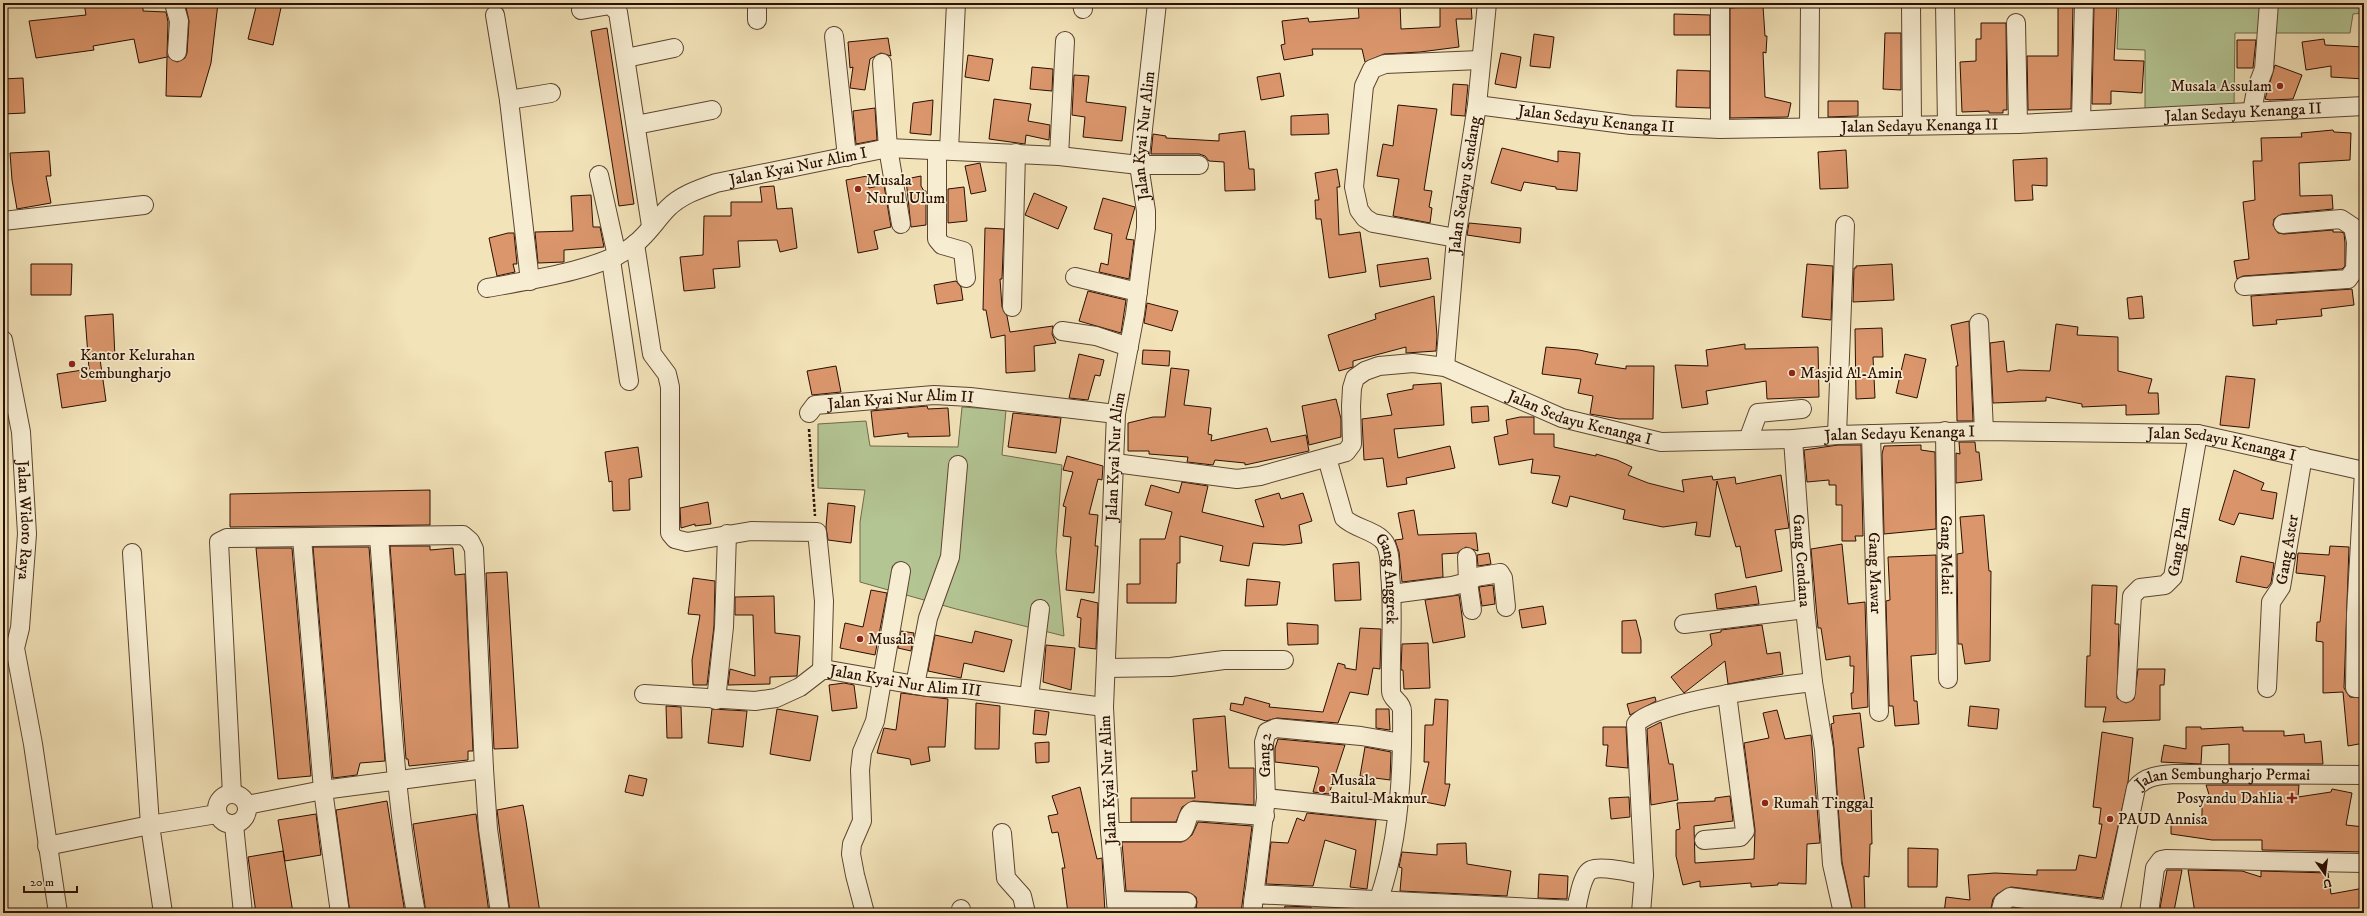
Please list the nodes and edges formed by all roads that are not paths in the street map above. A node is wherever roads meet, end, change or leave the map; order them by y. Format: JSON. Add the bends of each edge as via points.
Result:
{"nodes":[{"id":1,"x":174,"y":3,"type":"edge"},
{"id":2,"x":956,"y":3,"type":"edge"},
{"id":3,"x":1158,"y":3,"type":"edge"},
{"id":4,"x":1487,"y":3,"type":"edge"},
{"id":5,"x":1720,"y":3,"type":"edge"},
{"id":6,"x":1810,"y":3,"type":"edge"},
{"id":7,"x":1911,"y":3,"type":"edge"},
{"id":8,"x":1945,"y":3,"type":"edge"},
{"id":9,"x":2084,"y":3,"type":"edge"},
{"id":10,"x":2269,"y":3,"type":"edge"},
{"id":11,"x":581,"y":10,"type":"dead end"},
{"id":12,"x":495,"y":15,"type":"dead end"},
{"id":13,"x":2016,"y":24,"type":"dead end"},
{"id":14,"x":834,"y":36,"type":"dead end"},
{"id":15,"x":1065,"y":41,"type":"dead end"},
{"id":16,"x":674,"y":48,"type":"dead end"},
{"id":17,"x":177,"y":52,"type":"dead end"},
{"id":18,"x":626,"y":58,"type":"junction"},
{"id":19,"x":1480,"y":60,"type":"junction"},
{"id":20,"x":882,"y":63,"type":"dead end"},
{"id":21,"x":551,"y":93,"type":"dead end"},
{"id":22,"x":509,"y":100,"type":"junction"},
{"id":23,"x":1476,"y":105,"type":"junction"},
{"id":24,"x":2364,"y":106,"type":"edge"},
{"id":25,"x":712,"y":110,"type":"dead end"},
{"id":26,"x":2252,"y":112,"type":"junction"},
{"id":27,"x":2081,"y":120,"type":"junction"},
{"id":28,"x":2018,"y":124,"type":"junction"},
{"id":29,"x":636,"y":125,"type":"junction"},
{"id":30,"x":1912,"y":125,"type":"junction"},
{"id":31,"x":1947,"y":125,"type":"junction"},
{"id":32,"x":1809,"y":127,"type":"junction"},
{"id":33,"x":1720,"y":129,"type":"junction"},
{"id":34,"x":888,"y":148,"type":"junction"},
{"id":35,"x":943,"y":150,"type":"junction"},
{"id":36,"x":1016,"y":153,"type":"junction"},
{"id":37,"x":1059,"y":156,"type":"junction"},
{"id":38,"x":847,"y":157,"type":"junction"},
{"id":39,"x":1138,"y":165,"type":"junction"},
{"id":40,"x":1199,"y":165,"type":"dead end"},
{"id":41,"x":599,"y":175,"type":"dead end"},
{"id":42,"x":144,"y":205,"type":"dead end"},
{"id":43,"x":3,"y":221,"type":"edge"},
{"id":44,"x":901,"y":224,"type":"dead end"},
{"id":45,"x":2283,"y":224,"type":"dead end"},
{"id":46,"x":1844,"y":225,"type":"dead end"},
{"id":47,"x":652,"y":226,"type":"junction"},
{"id":48,"x":1456,"y":238,"type":"junction"},
{"id":49,"x":2360,"y":242,"type":"edge"},
{"id":50,"x":635,"y":244,"type":"junction"},
{"id":51,"x":614,"y":258,"type":"junction"},
{"id":52,"x":1075,"y":277,"type":"dead end"},
{"id":53,"x":966,"y":278,"type":"dead end"},
{"id":54,"x":530,"y":280,"type":"junction"},
{"id":55,"x":2244,"y":286,"type":"dead end"},
{"id":56,"x":487,"y":288,"type":"dead end"},
{"id":57,"x":1138,"y":292,"type":"junction"},
{"id":58,"x":1012,"y":308,"type":"dead end"},
{"id":59,"x":1979,"y":323,"type":"dead end"},
{"id":60,"x":1062,"y":331,"type":"dead end"},
{"id":61,"x":3,"y":340,"type":"edge"},
{"id":62,"x":1129,"y":347,"type":"junction"},
{"id":63,"x":1444,"y":367,"type":"junction"},
{"id":64,"x":629,"y":381,"type":"dead end"},
{"id":65,"x":1802,"y":409,"type":"dead end"},
{"id":66,"x":808,"y":412,"type":"road end"},
{"id":67,"x":1116,"y":414,"type":"junction"},
{"id":68,"x":1945,"y":431,"type":"junction"},
{"id":69,"x":1984,"y":431,"type":"junction"},
{"id":70,"x":1871,"y":434,"type":"junction"},
{"id":71,"x":2198,"y":434,"type":"junction"},
{"id":72,"x":1837,"y":435,"type":"junction"},
{"id":73,"x":1793,"y":439,"type":"junction"},
{"id":74,"x":1748,"y":440,"type":"junction"},
{"id":75,"x":2303,"y":456,"type":"junction"},
{"id":76,"x":1327,"y":458,"type":"junction"},
{"id":77,"x":1115,"y":463,"type":"junction"},
{"id":78,"x":958,"y":465,"type":"dead end"},
{"id":79,"x":2364,"y":471,"type":"edge"},
{"id":80,"x":727,"y":534,"type":"junction"},
{"id":81,"x":379,"y":536,"type":"junction"},
{"id":82,"x":302,"y":538,"type":"junction"},
{"id":83,"x":132,"y":553,"type":"dead end"},
{"id":84,"x":1467,"y":557,"type":"dead end"},
{"id":85,"x":901,"y":571,"type":"dead end"},
{"id":86,"x":1468,"y":582,"type":"junction"},
{"id":87,"x":1392,"y":594,"type":"junction"},
{"id":88,"x":2361,"y":599,"type":"edge"},
{"id":89,"x":1506,"y":607,"type":"dead end"},
{"id":90,"x":1040,"y":609,"type":"dead end"},
{"id":91,"x":1805,"y":609,"type":"junction"},
{"id":92,"x":1472,"y":610,"type":"dead end"},
{"id":93,"x":1684,"y":624,"type":"dead end"},
{"id":94,"x":9,"y":647,"type":"edge"},
{"id":95,"x":1284,"y":660,"type":"dead end"},
{"id":96,"x":1106,"y":668,"type":"junction"},
{"id":97,"x":822,"y":670,"type":"junction"},
{"id":98,"x":881,"y":678,"type":"junction"},
{"id":99,"x":1948,"y":679,"type":"dead end"},
{"id":100,"x":1813,"y":682,"type":"junction"},
{"id":101,"x":916,"y":685,"type":"junction"},
{"id":102,"x":2267,"y":688,"type":"dead end"},
{"id":103,"x":2364,"y":688,"type":"edge"},
{"id":104,"x":2126,"y":693,"type":"dead end"},
{"id":105,"x":644,"y":694,"type":"dead end"},
{"id":106,"x":1727,"y":694,"type":"junction"},
{"id":107,"x":1030,"y":698,"type":"junction"},
{"id":108,"x":716,"y":700,"type":"junction"},
{"id":109,"x":1104,"y":707,"type":"junction"},
{"id":110,"x":1879,"y":712,"type":"dead end"},
{"id":111,"x":1402,"y":743,"type":"junction"},
{"id":112,"x":484,"y":769,"type":"junction"},
{"id":113,"x":2364,"y":775,"type":"edge"},
{"id":114,"x":398,"y":779,"type":"junction"},
{"id":115,"x":323,"y":790,"type":"junction"},
{"id":116,"x":232,"y":794,"type":"junction"},
{"id":117,"x":1266,"y":798,"type":"junction"},
{"id":118,"x":247,"y":805,"type":"junction"},
{"id":119,"x":1397,"y":812,"type":"junction"},
{"id":120,"x":217,"y":814,"type":"junction"},
{"id":121,"x":1264,"y":816,"type":"junction"},
{"id":122,"x":150,"y":825,"type":"junction"},
{"id":123,"x":234,"y":825,"type":"junction"},
{"id":124,"x":1110,"y":832,"type":"junction"},
{"id":125,"x":1002,"y":833,"type":"dead end"},
{"id":126,"x":1704,"y":840,"type":"dead end"},
{"id":127,"x":48,"y":846,"type":"junction"},
{"id":128,"x":2364,"y":863,"type":"edge"},
{"id":129,"x":1644,"y":875,"type":"junction"},
{"id":130,"x":1254,"y":894,"type":"junction"},
{"id":131,"x":1379,"y":899,"type":"junction"},
{"id":132,"x":1187,"y":902,"type":"dead end"},
{"id":133,"x":1117,"y":907,"type":"edge"},
{"id":134,"x":1576,"y":911,"type":"edge"},
{"id":135,"x":2110,"y":911,"type":"edge"},
{"id":136,"x":58,"y":913,"type":"edge"},
{"id":137,"x":163,"y":913,"type":"edge"},
{"id":138,"x":243,"y":913,"type":"edge"},
{"id":139,"x":340,"y":913,"type":"edge"},
{"id":140,"x":416,"y":913,"type":"edge"},
{"id":141,"x":500,"y":913,"type":"edge"},
{"id":142,"x":865,"y":913,"type":"edge"},
{"id":143,"x":1026,"y":913,"type":"edge"},
{"id":144,"x":1252,"y":913,"type":"edge"},
{"id":145,"x":1642,"y":913,"type":"edge"},
{"id":146,"x":1843,"y":913,"type":"edge"},
{"id":147,"x":2000,"y":913,"type":"edge"},
{"id":148,"x":2149,"y":913,"type":"edge"}],
"edges":[{"from":1,"to":17,"type":"street","via":[[179,21]]},
{"from":2,"to":35,"type":"street"},
{"from":3,"to":39,"type":"street","name":"Jalan Kyai Nur Alim"},
{"from":4,"to":19,"type":"street","name":"Jalan Sedayu Sendang"},
{"from":5,"to":33,"type":"street"},
{"from":6,"to":32,"type":"street"},
{"from":7,"to":30,"type":"street"},
{"from":8,"to":31,"type":"street"},
{"from":9,"to":27,"type":"street"},
{"from":10,"to":26,"type":"street","via":[[2264,68]]},
{"from":11,"to":18,"type":"street","via":[[610,5],[615,8],[620,17]]},
{"from":12,"to":22,"type":"street"},
{"from":13,"to":28,"type":"street"},
{"from":14,"to":38,"type":"street"},
{"from":15,"to":37,"type":"street"},
{"from":16,"to":18,"type":"street"},
{"from":18,"to":29,"type":"street"},
{"from":19,"to":23,"type":"street","name":"Jalan Sedayu Sendang"},
{"from":19,"to":48,"type":"street","via":[[1385,64],[1372,69],[1364,86],[1354,187],[1359,210],[1373,223]]},
{"from":20,"to":34,"type":"street"},
{"from":21,"to":22,"type":"street"},
{"from":22,"to":54,"type":"street"},
{"from":23,"to":33,"type":"street","name":"Jalan Sedayu Kenanga II","via":[[1631,125]]},
{"from":23,"to":48,"type":"street","name":"Jalan Sedayu Sendang"},
{"from":24,"to":26,"type":"street","name":"Jalan Sedayu Kenanga II"},
{"from":25,"to":29,"type":"street"},
{"from":26,"to":27,"type":"street","name":"Jalan Sedayu Kenanga II"},
{"from":27,"to":28,"type":"street","name":"Jalan Sedayu Kenanga II"},
{"from":28,"to":31,"type":"street","name":"Jalan Sedayu Kenanga II"},
{"from":29,"to":47,"type":"street"},
{"from":30,"to":31,"type":"street","name":"Jalan Sedayu Kenanga II"},
{"from":30,"to":32,"type":"street","name":"Jalan Sedayu Kenanga II"},
{"from":32,"to":33,"type":"street","name":"Jalan Sedayu Kenanga II"},
{"from":34,"to":35,"type":"street","name":"Jalan Kyai Nur Alim I"},
{"from":34,"to":38,"type":"street","name":"Jalan Kyai Nur Alim I"},
{"from":34,"to":44,"type":"street"},
{"from":35,"to":36,"type":"street","name":"Jalan Kyai Nur Alim I"},
{"from":35,"to":53,"type":"street","via":[[937,239],[942,245],[963,251]]},
{"from":36,"to":37,"type":"street","name":"Jalan Kyai Nur Alim I"},
{"from":36,"to":58,"type":"street"},
{"from":37,"to":39,"type":"street","name":"Jalan Kyai Nur Alim I"},
{"from":38,"to":47,"type":"street","name":"Jalan Kyai Nur Alim I","via":[[716,183],[694,190],[669,207]]},
{"from":39,"to":40,"type":"street","name":"Jalan Kyai Nur Alim I"},
{"from":39,"to":57,"type":"street","name":"Jalan Kyai Nur Alim","via":[[1146,211]]},
{"from":41,"to":51,"type":"street"},
{"from":42,"to":43,"type":"street"},
{"from":45,"to":49,"type":"street","via":[[2342,219],[2353,227]]},
{"from":46,"to":72,"type":"street"},
{"from":47,"to":50,"type":"street","name":"Jalan Kyai Nur Alim I"},
{"from":48,"to":63,"type":"street","name":"Jalan Sedayu Sendang"},
{"from":49,"to":55,"type":"street","via":[[2354,269],[2348,279]]},
{"from":50,"to":51,"type":"street","name":"Jalan Kyai Nur Alim I"},
{"from":50,"to":80,"type":"street","via":[[652,354],[667,374],[670,387],[670,533],[675,539],[687,542]]},
{"from":51,"to":54,"type":"street","name":"Jalan Kyai Nur Alim I"},
{"from":51,"to":64,"type":"street"},
{"from":52,"to":57,"type":"street"},
{"from":54,"to":56,"type":"street","name":"Jalan Kyai Nur Alim I"},
{"from":57,"to":62,"type":"street","name":"Jalan Kyai Nur Alim"},
{"from":59,"to":69,"type":"street"},
{"from":60,"to":62,"type":"street","via":[[1096,336]]},
{"from":61,"to":94,"type":"street","name":"Jalan Widoro Raya","via":[[21,432],[26,534],[20,628]]},
{"from":62,"to":67,"type":"street","name":"Jalan Kyai Nur Alim"},
{"from":63,"to":74,"type":"street","name":"Jalan Sedayu Kenanga I","via":[[1562,418],[1661,442]]},
{"from":63,"to":76,"type":"street","via":[[1397,364],[1365,371],[1355,378],[1352,388],[1350,450]]},
{"from":65,"to":74,"type":"street","via":[[1758,413]]},
{"from":66,"to":67,"type":"street","name":"Jalan Kyai Nur Alim II","via":[[815,405],[934,395]]},
{"from":67,"to":77,"type":"street","name":"Jalan Kyai Nur Alim"},
{"from":68,"to":69,"type":"street","name":"Jalan Sedayu Kenanga I"},
{"from":68,"to":70,"type":"street","name":"Jalan Sedayu Kenanga I"},
{"from":68,"to":99,"type":"street","name":"Gang Melati"},
{"from":69,"to":71,"type":"street","name":"Jalan Sedayu Kenanga I"},
{"from":70,"to":72,"type":"street","name":"Jalan Sedayu Kenanga I"},
{"from":70,"to":110,"type":"street","name":"Gang Mawar"},
{"from":71,"to":75,"type":"street","name":"Jalan Sedayu Kenanga I"},
{"from":71,"to":104,"type":"street","name":"Gang Palm","via":[[2173,577],[2165,585],[2140,588],[2132,596]]},
{"from":72,"to":73,"type":"street","name":"Jalan Sedayu Kenanga I"},
{"from":73,"to":74,"type":"street","name":"Jalan Sedayu Kenanga I"},
{"from":73,"to":91,"type":"street","name":"Gang Cendana"},
{"from":75,"to":79,"type":"street","name":"Jalan Sedayu Kenanga I"},
{"from":75,"to":102,"type":"street","name":"Gang Aster","via":[[2281,587],[2271,602]]},
{"from":76,"to":77,"type":"street","via":[[1260,476],[1237,479]]},
{"from":76,"to":87,"type":"street","name":"Gang Anggrek","via":[[1344,518],[1351,525],[1373,534],[1384,542],[1389,557]]},
{"from":77,"to":96,"type":"street","name":"Jalan Kyai Nur Alim"},
{"from":78,"to":101,"type":"street","via":[[950,557],[928,618]]},
{"from":79,"to":88,"type":"street"},
{"from":80,"to":97,"type":"street","via":[[751,531],[817,532],[824,601]]},
{"from":80,"to":108,"type":"street","via":[[724,627]]},
{"from":81,"to":82,"type":"street"},
{"from":81,"to":112,"type":"street","via":[[463,535],[474,549]]},
{"from":81,"to":114,"type":"street"},
{"from":82,"to":115,"type":"street"},
{"from":82,"to":116,"type":"street","via":[[227,538],[219,542]]},
{"from":83,"to":122,"type":"street"},
{"from":84,"to":86,"type":"street"},
{"from":85,"to":98,"type":"street"},
{"from":86,"to":87,"type":"street"},
{"from":86,"to":89,"type":"street","via":[[1476,577],[1500,573],[1503,578]]},
{"from":86,"to":92,"type":"street"},
{"from":87,"to":111,"type":"street","name":"Gang Anggrek","via":[[1394,612],[1390,692],[1402,708]]},
{"from":88,"to":103,"type":"street","via":[[2355,688]]},
{"from":90,"to":107,"type":"street"},
{"from":91,"to":93,"type":"street"},
{"from":91,"to":100,"type":"street","name":"Gang Cendana"},
{"from":94,"to":127,"type":"street","name":"Jalan Widoro Raya","via":[[33,744]]},
{"from":95,"to":96,"type":"street","via":[[1224,660],[1172,667]]},
{"from":96,"to":109,"type":"street","name":"Jalan Kyai Nur Alim"},
{"from":97,"to":98,"type":"street","name":"Jalan Kyai Nur Alim III","via":[[837,670]]},
{"from":97,"to":108,"type":"street","name":"Jalan Kyai Nur Alim III","via":[[800,687],[776,698],[747,702]]},
{"from":98,"to":101,"type":"street","name":"Jalan Kyai Nur Alim III"},
{"from":98,"to":142,"type":"street","via":[[875,721],[862,752],[862,822],[852,844],[851,854]]},
{"from":100,"to":106,"type":"street"},
{"from":100,"to":146,"type":"street","name":"Gang Cendana","via":[[1824,749],[1832,864]]},
{"from":101,"to":107,"type":"street","name":"Jalan Kyai Nur Alim III"},
{"from":105,"to":108,"type":"street","name":"Jalan Kyai Nur Alim III"},
{"from":106,"to":126,"type":"street","via":[[1745,831],[1740,837]]},
{"from":106,"to":129,"type":"street","via":[[1663,709],[1641,718],[1636,724]]},
{"from":107,"to":109,"type":"street","name":"Jalan Kyai Nur Alim III"},
{"from":109,"to":124,"type":"street","name":"Jalan Kyai Nur Alim"},
{"from":111,"to":117,"type":"street","name":"Gang 2","via":[[1361,736],[1271,729],[1267,732],[1264,742]]},
{"from":111,"to":119,"type":"street","name":"Gang Anggrek"},
{"from":112,"to":114,"type":"street"},
{"from":112,"to":141,"type":"street","via":[[488,829]]},
{"from":113,"to":135,"type":"street","name":"Jalan Sembungharjo Permai","via":[[2174,774],[2143,781],[2136,788]]},
{"from":114,"to":115,"type":"street"},
{"from":114,"to":140,"type":"street"},
{"from":115,"to":118,"type":"street"},
{"from":115,"to":139,"type":"street"},
{"from":116,"to":118,"type":"street","via":[[242,797]]},
{"from":116,"to":120,"type":"street","via":[[223,796],[217,804]]},
{"from":117,"to":119,"type":"street"},
{"from":117,"to":121,"type":"street","name":"Gang 2"},
{"from":118,"to":123,"type":"street","via":[[247,814],[242,821]]},
{"from":119,"to":131,"type":"street","name":"Gang Anggrek","via":[[1389,871]]},
{"from":120,"to":122,"type":"street"},
{"from":120,"to":123,"type":"street","via":[[224,823]]},
{"from":121,"to":124,"type":"street","via":[[1193,811],[1181,832]]},
{"from":121,"to":130,"type":"street","name":"Gang 2"},
{"from":122,"to":127,"type":"street"},
{"from":122,"to":137,"type":"street"},
{"from":123,"to":138,"type":"street"},
{"from":124,"to":133,"type":"street","name":"Jalan Kyai Nur Alim"},
{"from":125,"to":143,"type":"street","via":[[1006,878],[1022,896]]},
{"from":127,"to":136,"type":"street","name":"Jalan Widoro Raya"},
{"from":128,"to":148,"type":"street","via":[[2166,858],[2155,868]]},
{"from":129,"to":134,"type":"street","via":[[1592,869],[1585,876]]},
{"from":129,"to":145,"type":"street"},
{"from":130,"to":131,"type":"street"},
{"from":130,"to":144,"type":"street","name":"Gang 2"},
{"from":131,"to":134,"type":"street"},
{"from":132,"to":133,"type":"street"},
{"from":135,"to":147,"type":"street","name":"Jalan Sembungharjo Permai","via":[[2010,897],[2006,898],[2000,907]]}]}
